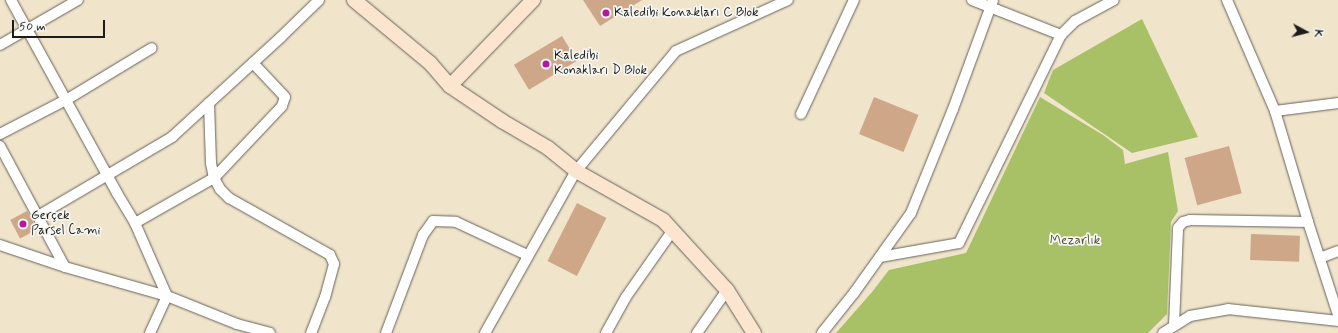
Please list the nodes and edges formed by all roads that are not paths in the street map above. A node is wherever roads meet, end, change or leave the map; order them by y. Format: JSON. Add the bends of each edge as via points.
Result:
{"nodes":[{"id":1,"x":11,"y":0,"type":"edge"},
{"id":2,"x":78,"y":0,"type":"edge"},
{"id":3,"x":319,"y":0,"type":"edge"},
{"id":4,"x":354,"y":0,"type":"edge"},
{"id":5,"x":533,"y":0,"type":"edge"},
{"id":6,"x":788,"y":0,"type":"edge"},
{"id":7,"x":854,"y":0,"type":"edge"},
{"id":8,"x":972,"y":0,"type":"edge"},
{"id":9,"x":1114,"y":0,"type":"edge"},
{"id":10,"x":1230,"y":2,"type":"edge"},
{"id":11,"x":992,"y":4,"type":"edge"},
{"id":12,"x":26,"y":28,"type":"junction"},
{"id":13,"x":1061,"y":36,"type":"junction"},
{"id":14,"x":0,"y":45,"type":"edge"},
{"id":15,"x":152,"y":48,"type":"dead end"},
{"id":16,"x":253,"y":63,"type":"junction"},
{"id":17,"x":450,"y":86,"type":"junction"},
{"id":18,"x":66,"y":100,"type":"junction"},
{"id":19,"x":209,"y":103,"type":"junction"},
{"id":20,"x":1338,"y":103,"type":"edge"},
{"id":21,"x":1275,"y":111,"type":"junction"},
{"id":22,"x":801,"y":114,"type":"dead end"},
{"id":23,"x":0,"y":134,"type":"edge"},
{"id":24,"x":0,"y":146,"type":"edge"},
{"id":25,"x":576,"y":171,"type":"junction"},
{"id":26,"x":107,"y":176,"type":"junction"},
{"id":27,"x":214,"y":178,"type":"junction"},
{"id":28,"x":38,"y":216,"type":"junction"},
{"id":29,"x":1308,"y":222,"type":"junction"},
{"id":30,"x":135,"y":223,"type":"junction"},
{"id":31,"x":673,"y":230,"type":"junction"},
{"id":32,"x":0,"y":245,"type":"edge"},
{"id":33,"x":1338,"y":251,"type":"edge"},
{"id":34,"x":527,"y":255,"type":"junction"},
{"id":35,"x":880,"y":257,"type":"junction"},
{"id":36,"x":1320,"y":258,"type":"junction"},
{"id":37,"x":65,"y":267,"type":"junction"},
{"id":38,"x":727,"y":290,"type":"junction"},
{"id":39,"x":167,"y":296,"type":"junction"},
{"id":40,"x":1338,"y":315,"type":"edge"},
{"id":41,"x":1338,"y":321,"type":"edge"},
{"id":42,"x":1174,"y":325,"type":"junction"},
{"id":43,"x":150,"y":333,"type":"edge"},
{"id":44,"x":270,"y":333,"type":"edge"},
{"id":45,"x":311,"y":333,"type":"edge"},
{"id":46,"x":386,"y":333,"type":"edge"},
{"id":47,"x":485,"y":333,"type":"edge"},
{"id":48,"x":606,"y":333,"type":"edge"},
{"id":49,"x":697,"y":333,"type":"edge"},
{"id":50,"x":754,"y":333,"type":"edge"},
{"id":51,"x":822,"y":333,"type":"edge"},
{"id":52,"x":1163,"y":333,"type":"edge"}],
"edges":[{"from":1,"to":12,"type":"street"},
{"from":2,"to":12,"type":"street"},
{"from":3,"to":16,"type":"street"},
{"from":4,"to":17,"type":"street","via":[[430,63]]},
{"from":5,"to":17,"type":"street"},
{"from":6,"to":25,"type":"street","via":[[676,51]]},
{"from":7,"to":22,"type":"street"},
{"from":8,"to":11,"type":"street"},
{"from":9,"to":13,"type":"street","via":[[1074,22]]},
{"from":10,"to":21,"type":"street"},
{"from":11,"to":13,"type":"street"},
{"from":11,"to":35,"type":"street","via":[[953,109],[910,213]]},
{"from":12,"to":14,"type":"street"},
{"from":12,"to":18,"type":"street"},
{"from":13,"to":35,"type":"street","via":[[959,243]]},
{"from":15,"to":18,"type":"street"},
{"from":16,"to":19,"type":"street"},
{"from":16,"to":27,"type":"street","via":[[284,97],[282,106]]},
{"from":17,"to":25,"type":"street","via":[[548,148]]},
{"from":18,"to":23,"type":"street"},
{"from":18,"to":26,"type":"street"},
{"from":19,"to":26,"type":"street","via":[[172,138]]},
{"from":19,"to":27,"type":"street","via":[[211,164]]},
{"from":20,"to":21,"type":"street"},
{"from":21,"to":29,"type":"street"},
{"from":24,"to":28,"type":"street"},
{"from":25,"to":31,"type":"street","via":[[663,220]]},
{"from":25,"to":34,"type":"street"},
{"from":26,"to":28,"type":"street"},
{"from":26,"to":30,"type":"street"},
{"from":27,"to":30,"type":"street"},
{"from":27,"to":45,"type":"street","via":[[229,198],[330,256],[334,264],[331,278]]},
{"from":28,"to":37,"type":"street"},
{"from":29,"to":36,"type":"street"},
{"from":29,"to":42,"type":"street","via":[[1183,222],[1178,228]]},
{"from":30,"to":39,"type":"street"},
{"from":31,"to":38,"type":"street"},
{"from":31,"to":48,"type":"street","via":[[626,298]]},
{"from":32,"to":37,"type":"street"},
{"from":33,"to":36,"type":"street"},
{"from":34,"to":46,"type":"street","via":[[456,222],[433,221],[423,235]]},
{"from":34,"to":47,"type":"street"},
{"from":35,"to":51,"type":"street"},
{"from":36,"to":40,"type":"street"},
{"from":37,"to":39,"type":"street"},
{"from":38,"to":49,"type":"street"},
{"from":38,"to":50,"type":"street"},
{"from":39,"to":43,"type":"street"},
{"from":39,"to":44,"type":"street","via":[[237,324]]},
{"from":41,"to":42,"type":"street","via":[[1228,309],[1190,316]]},
{"from":42,"to":52,"type":"street"}]}
